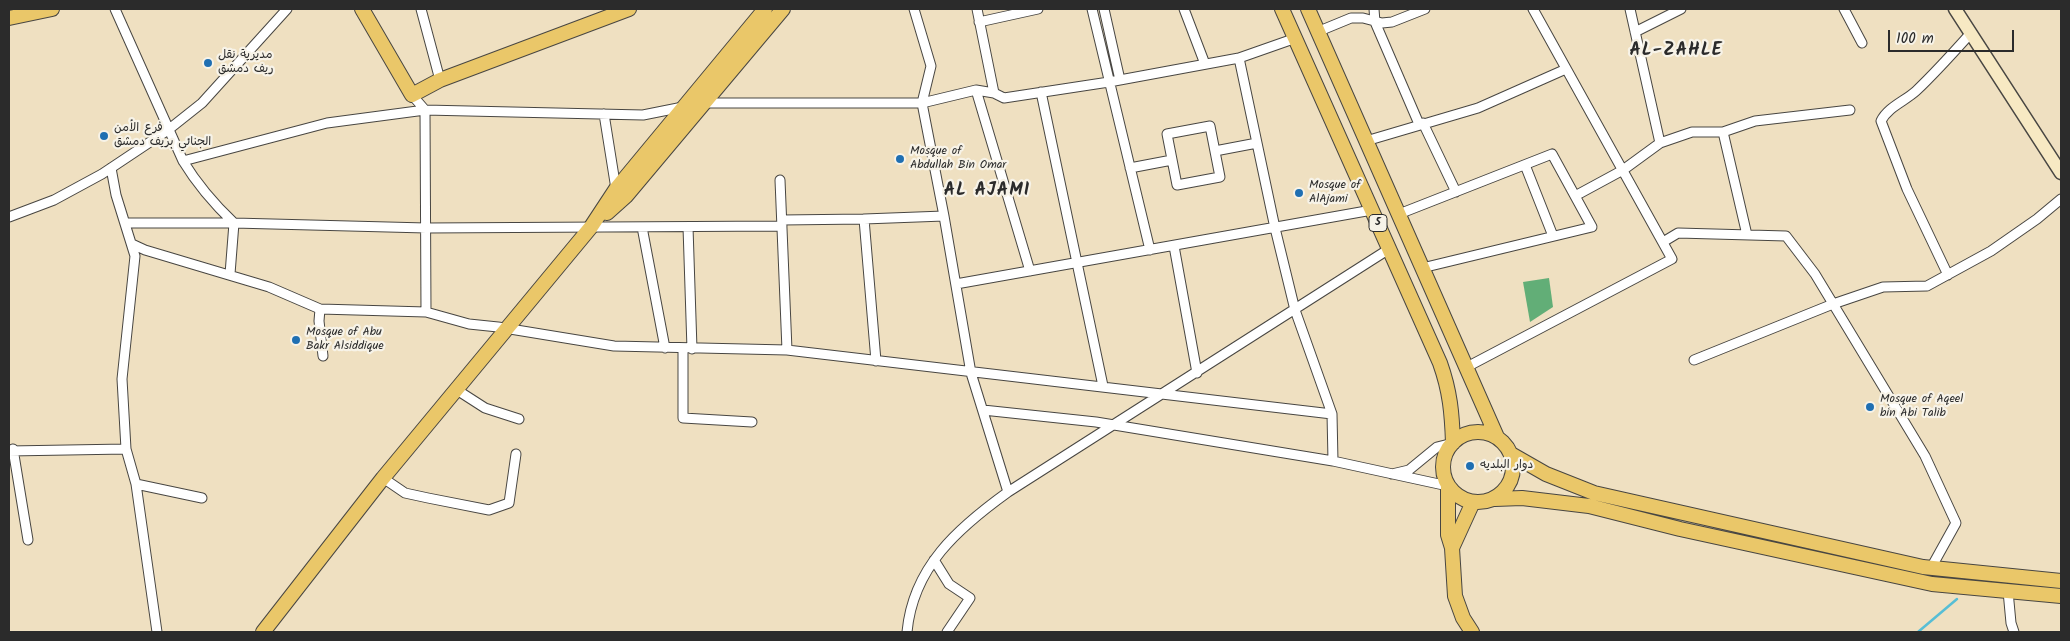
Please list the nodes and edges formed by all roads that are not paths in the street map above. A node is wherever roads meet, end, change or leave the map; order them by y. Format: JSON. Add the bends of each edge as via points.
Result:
{"nodes":[{"id":1,"x":52,"y":9,"type":"edge"},
{"id":2,"x":115,"y":9,"type":"edge"},
{"id":3,"x":287,"y":9,"type":"edge"},
{"id":4,"x":362,"y":9,"type":"edge"},
{"id":5,"x":421,"y":9,"type":"edge"},
{"id":6,"x":629,"y":9,"type":"edge"},
{"id":7,"x":765,"y":9,"type":"edge"},
{"id":8,"x":782,"y":9,"type":"edge"},
{"id":9,"x":914,"y":9,"type":"edge"},
{"id":10,"x":977,"y":9,"type":"edge"},
{"id":11,"x":1038,"y":9,"type":"edge"},
{"id":12,"x":1092,"y":9,"type":"edge"},
{"id":13,"x":1104,"y":9,"type":"edge"},
{"id":14,"x":1184,"y":9,"type":"edge"},
{"id":15,"x":1282,"y":9,"type":"edge"},
{"id":16,"x":1308,"y":9,"type":"edge"},
{"id":17,"x":1374,"y":9,"type":"edge"},
{"id":18,"x":1425,"y":9,"type":"edge"},
{"id":19,"x":1533,"y":9,"type":"edge"},
{"id":20,"x":1630,"y":9,"type":"edge"},
{"id":21,"x":1681,"y":9,"type":"edge"},
{"id":22,"x":1844,"y":9,"type":"edge"},
{"id":23,"x":1954,"y":9,"type":"edge"},
{"id":24,"x":9,"y":18,"type":"edge"},
{"id":25,"x":979,"y":22,"type":"junction"},
{"id":26,"x":1375,"y":22,"type":"junction"},
{"id":27,"x":1317,"y":32,"type":"junction"},
{"id":28,"x":1636,"y":32,"type":"junction"},
{"id":29,"x":1970,"y":34,"type":"junction"},
{"id":30,"x":1296,"y":38,"type":"junction"},
{"id":31,"x":1862,"y":43,"type":"dead end"},
{"id":32,"x":1239,"y":58,"type":"junction"},
{"id":33,"x":1205,"y":64,"type":"junction"},
{"id":34,"x":1566,"y":69,"type":"junction"},
{"id":35,"x":440,"y":80,"type":"junction"},
{"id":36,"x":1120,"y":80,"type":"junction"},
{"id":37,"x":1109,"y":82,"type":"junction"},
{"id":38,"x":976,"y":90,"type":"junction"},
{"id":39,"x":1042,"y":92,"type":"junction"},
{"id":40,"x":994,"y":93,"type":"junction"},
{"id":41,"x":412,"y":95,"type":"junction"},
{"id":42,"x":922,"y":102,"type":"junction"},
{"id":43,"x":705,"y":103,"type":"junction"},
{"id":44,"x":682,"y":107,"type":"junction"},
{"id":45,"x":425,"y":110,"type":"junction"},
{"id":46,"x":1850,"y":110,"type":"dead end"},
{"id":47,"x":604,"y":114,"type":"junction"},
{"id":48,"x":1421,"y":123,"type":"junction"},
{"id":49,"x":168,"y":130,"type":"junction"},
{"id":50,"x":1723,"y":132,"type":"junction"},
{"id":51,"x":1366,"y":140,"type":"junction"},
{"id":52,"x":1257,"y":143,"type":"junction"},
{"id":53,"x":1660,"y":143,"type":"junction"},
{"id":54,"x":1214,"y":151,"type":"junction"},
{"id":55,"x":1172,"y":160,"type":"junction"},
{"id":56,"x":183,"y":161,"type":"junction"},
{"id":57,"x":1525,"y":165,"type":"junction"},
{"id":58,"x":111,"y":168,"type":"junction"},
{"id":59,"x":1130,"y":168,"type":"junction"},
{"id":60,"x":1623,"y":170,"type":"junction"},
{"id":61,"x":1355,"y":172,"type":"junction"},
{"id":62,"x":2061,"y":173,"type":"edge"},
{"id":63,"x":780,"y":180,"type":"dead end"},
{"id":64,"x":616,"y":189,"type":"junction"},
{"id":65,"x":1387,"y":189,"type":"junction"},
{"id":66,"x":1456,"y":192,"type":"junction"},
{"id":67,"x":1575,"y":196,"type":"junction"},
{"id":68,"x":2061,"y":199,"type":"edge"},
{"id":69,"x":1372,"y":210,"type":"junction"},
{"id":70,"x":1399,"y":214,"type":"junction"},
{"id":71,"x":944,"y":216,"type":"junction"},
{"id":72,"x":9,"y":217,"type":"edge"},
{"id":73,"x":864,"y":219,"type":"junction"},
{"id":74,"x":125,"y":223,"type":"junction"},
{"id":75,"x":234,"y":223,"type":"junction"},
{"id":76,"x":782,"y":223,"type":"junction"},
{"id":77,"x":642,"y":227,"type":"junction"},
{"id":78,"x":688,"y":227,"type":"junction"},
{"id":79,"x":426,"y":228,"type":"junction"},
{"id":80,"x":591,"y":228,"type":"junction"},
{"id":81,"x":1275,"y":228,"type":"junction"},
{"id":82,"x":1747,"y":235,"type":"junction"},
{"id":83,"x":1553,"y":236,"type":"junction"},
{"id":84,"x":1663,"y":242,"type":"junction"},
{"id":85,"x":132,"y":244,"type":"junction"},
{"id":86,"x":1174,"y":246,"type":"junction"},
{"id":87,"x":1150,"y":250,"type":"junction"},
{"id":88,"x":1390,"y":250,"type":"junction"},
{"id":89,"x":1077,"y":263,"type":"junction"},
{"id":90,"x":1422,"y":268,"type":"junction"},
{"id":91,"x":1030,"y":271,"type":"junction"},
{"id":92,"x":230,"y":274,"type":"junction"},
{"id":93,"x":1948,"y":275,"type":"junction"},
{"id":94,"x":956,"y":284,"type":"junction"},
{"id":95,"x":1833,"y":304,"type":"junction"},
{"id":96,"x":320,"y":309,"type":"junction"},
{"id":97,"x":1295,"y":310,"type":"junction"},
{"id":98,"x":426,"y":312,"type":"junction"},
{"id":99,"x":508,"y":329,"type":"junction"},
{"id":100,"x":665,"y":348,"type":"junction"},
{"id":101,"x":688,"y":349,"type":"junction"},
{"id":102,"x":787,"y":350,"type":"junction"},
{"id":103,"x":323,"y":356,"type":"dead end"},
{"id":104,"x":1694,"y":360,"type":"dead end"},
{"id":105,"x":876,"y":361,"type":"junction"},
{"id":106,"x":1465,"y":368,"type":"junction"},
{"id":107,"x":971,"y":373,"type":"junction"},
{"id":108,"x":1198,"y":373,"type":"junction"},
{"id":109,"x":1103,"y":386,"type":"junction"},
{"id":110,"x":457,"y":390,"type":"junction"},
{"id":111,"x":1166,"y":393,"type":"junction"},
{"id":112,"x":983,"y":410,"type":"junction"},
{"id":113,"x":1332,"y":414,"type":"junction"},
{"id":114,"x":519,"y":419,"type":"dead end"},
{"id":115,"x":752,"y":422,"type":"dead end"},
{"id":116,"x":1115,"y":426,"type":"junction"},
{"id":117,"x":1497,"y":437,"type":"junction"},
{"id":118,"x":1453,"y":443,"type":"junction"},
{"id":119,"x":126,"y":449,"type":"junction"},
{"id":120,"x":11,"y":450,"type":"edge"},
{"id":121,"x":516,"y":454,"type":"dead end"},
{"id":122,"x":1511,"y":454,"type":"junction"},
{"id":123,"x":1333,"y":461,"type":"junction"},
{"id":124,"x":1388,"y":475,"type":"junction"},
{"id":125,"x":383,"y":478,"type":"junction"},
{"id":126,"x":136,"y":484,"type":"junction"},
{"id":127,"x":1448,"y":486,"type":"junction"},
{"id":128,"x":1008,"y":492,"type":"junction"},
{"id":129,"x":202,"y":498,"type":"dead end"},
{"id":130,"x":1495,"y":499,"type":"junction"},
{"id":131,"x":1473,"y":502,"type":"junction"},
{"id":132,"x":28,"y":540,"type":"dead end"},
{"id":133,"x":1452,"y":548,"type":"junction"},
{"id":134,"x":934,"y":560,"type":"junction"},
{"id":135,"x":1931,"y":568,"type":"junction"},
{"id":136,"x":2061,"y":581,"type":"edge"},
{"id":137,"x":2008,"y":591,"type":"junction"},
{"id":138,"x":2061,"y":596,"type":"edge"},
{"id":139,"x":157,"y":632,"type":"edge"},
{"id":140,"x":263,"y":632,"type":"edge"},
{"id":141,"x":907,"y":632,"type":"edge"},
{"id":142,"x":947,"y":632,"type":"edge"},
{"id":143,"x":1472,"y":632,"type":"edge"},
{"id":144,"x":2014,"y":632,"type":"edge"}],
"edges":[{"from":1,"to":24,"type":"main road"},
{"from":2,"to":49,"type":"street"},
{"from":3,"to":49,"type":"street","via":[[202,103]]},
{"from":4,"to":41,"type":"main road"},
{"from":5,"to":35,"type":"street"},
{"from":6,"to":35,"type":"main road"},
{"from":7,"to":44,"type":"main road"},
{"from":8,"to":43,"type":"main road"},
{"from":9,"to":42,"type":"street","via":[[931,66]]},
{"from":10,"to":25,"type":"street"},
{"from":11,"to":25,"type":"street"},
{"from":12,"to":37,"type":"street"},
{"from":13,"to":36,"type":"street"},
{"from":14,"to":33,"type":"street"},
{"from":15,"to":30,"type":"main road","number":"5"},
{"from":16,"to":27,"type":"main road","number":"5"},
{"from":17,"to":26,"type":"street"},
{"from":18,"to":26,"type":"street","via":[[1392,22]]},
{"from":19,"to":34,"type":"street"},
{"from":20,"to":28,"type":"street"},
{"from":21,"to":28,"type":"street"},
{"from":22,"to":31,"type":"street"},
{"from":23,"to":29,"type":"street"},
{"from":25,"to":40,"type":"street"},
{"from":26,"to":27,"type":"street","via":[[1355,17]]},
{"from":26,"to":48,"type":"street"},
{"from":27,"to":51,"type":"main road","number":"5"},
{"from":28,"to":53,"type":"street"},
{"from":29,"to":62,"type":"street"},
{"from":29,"to":93,"type":"street","via":[[1914,93],[1884,115],[1881,121],[1907,190]]},
{"from":30,"to":32,"type":"street"},
{"from":30,"to":61,"type":"main road","number":"5"},
{"from":32,"to":33,"type":"street"},
{"from":32,"to":52,"type":"street"},
{"from":33,"to":36,"type":"street"},
{"from":34,"to":48,"type":"street","via":[[1478,108]]},
{"from":34,"to":60,"type":"street"},
{"from":35,"to":41,"type":"main road"},
{"from":36,"to":37,"type":"street"},
{"from":37,"to":39,"type":"street"},
{"from":37,"to":59,"type":"street"},
{"from":38,"to":40,"type":"street"},
{"from":38,"to":42,"type":"street"},
{"from":38,"to":91,"type":"street"},
{"from":39,"to":40,"type":"street","via":[[1004,98]]},
{"from":39,"to":89,"type":"street"},
{"from":41,"to":45,"type":"street"},
{"from":42,"to":43,"type":"street"},
{"from":42,"to":71,"type":"street"},
{"from":43,"to":44,"type":"street"},
{"from":43,"to":80,"type":"main road","via":[[626,196]]},
{"from":44,"to":47,"type":"street","via":[[643,115]]},
{"from":44,"to":64,"type":"main road"},
{"from":45,"to":47,"type":"street"},
{"from":45,"to":56,"type":"street","via":[[326,123]]},
{"from":45,"to":79,"type":"street"},
{"from":46,"to":50,"type":"street","via":[[1755,121]]},
{"from":47,"to":64,"type":"street"},
{"from":48,"to":51,"type":"street"},
{"from":48,"to":66,"type":"street"},
{"from":49,"to":56,"type":"street"},
{"from":49,"to":58,"type":"street"},
{"from":50,"to":53,"type":"street","via":[[1692,132]]},
{"from":50,"to":82,"type":"street"},
{"from":51,"to":65,"type":"main road","number":"5"},
{"from":52,"to":54,"type":"street"},
{"from":52,"to":81,"type":"street"},
{"from":53,"to":60,"type":"street"},
{"from":54,"to":55,"type":"street","via":[[1210,126],[1167,134]]},
{"from":54,"to":55,"type":"street","via":[[1220,177],[1177,185]]},
{"from":55,"to":59,"type":"street"},
{"from":56,"to":75,"type":"street","via":[[214,204]]},
{"from":57,"to":66,"type":"street"},
{"from":57,"to":67,"type":"street","via":[[1552,154]]},
{"from":57,"to":83,"type":"street"},
{"from":58,"to":72,"type":"street","via":[[54,200]]},
{"from":58,"to":74,"type":"street"},
{"from":59,"to":87,"type":"street"},
{"from":60,"to":67,"type":"street"},
{"from":60,"to":84,"type":"street"},
{"from":61,"to":65,"type":"main road","via":[[1373,176]]},
{"from":61,"to":69,"type":"main road","number":"5"},
{"from":63,"to":76,"type":"street"},
{"from":64,"to":80,"type":"main road"},
{"from":65,"to":70,"type":"main road","number":"5"},
{"from":66,"to":70,"type":"street"},
{"from":67,"to":83,"type":"street","via":[[1592,227]]},
{"from":68,"to":93,"type":"street","via":[[2037,220],[1991,251]]},
{"from":69,"to":81,"type":"street"},
{"from":69,"to":88,"type":"main road","number":"5"},
{"from":70,"to":90,"type":"main road","number":"5"},
{"from":71,"to":73,"type":"street"},
{"from":71,"to":94,"type":"street"},
{"from":73,"to":76,"type":"street"},
{"from":73,"to":105,"type":"street"},
{"from":74,"to":75,"type":"street"},
{"from":74,"to":85,"type":"street"},
{"from":75,"to":79,"type":"street"},
{"from":75,"to":92,"type":"street"},
{"from":76,"to":78,"type":"street"},
{"from":76,"to":102,"type":"street"},
{"from":77,"to":78,"type":"street"},
{"from":77,"to":80,"type":"street"},
{"from":77,"to":100,"type":"street"},
{"from":78,"to":101,"type":"street"},
{"from":79,"to":80,"type":"street"},
{"from":79,"to":98,"type":"street"},
{"from":80,"to":99,"type":"main road"},
{"from":81,"to":86,"type":"street"},
{"from":81,"to":97,"type":"street"},
{"from":82,"to":84,"type":"street","via":[[1678,233]]},
{"from":82,"to":95,"type":"street","via":[[1786,236]]},
{"from":83,"to":90,"type":"street"},
{"from":84,"to":106,"type":"street","via":[[1672,259]]},
{"from":85,"to":92,"type":"street"},
{"from":85,"to":119,"type":"street","via":[[135,256],[122,379]]},
{"from":86,"to":87,"type":"street"},
{"from":86,"to":108,"type":"street"},
{"from":87,"to":89,"type":"street"},
{"from":88,"to":97,"type":"street"},
{"from":88,"to":118,"type":"main road","number":"5","via":[[1448,387]]},
{"from":89,"to":91,"type":"street"},
{"from":89,"to":109,"type":"street"},
{"from":90,"to":106,"type":"main road","number":"5"},
{"from":91,"to":94,"type":"street"},
{"from":92,"to":96,"type":"street"},
{"from":93,"to":95,"type":"street","via":[[1927,286],[1883,287]]},
{"from":94,"to":107,"type":"street"},
{"from":95,"to":104,"type":"street"},
{"from":95,"to":135,"type":"street","via":[[1925,456],[1956,523]]},
{"from":96,"to":98,"type":"street"},
{"from":96,"to":103,"type":"street"},
{"from":97,"to":108,"type":"street"},
{"from":97,"to":113,"type":"street"},
{"from":98,"to":99,"type":"street","via":[[469,324]]},
{"from":99,"to":100,"type":"street","via":[[614,346]]},
{"from":99,"to":110,"type":"main road"},
{"from":100,"to":101,"type":"street"},
{"from":101,"to":102,"type":"street"},
{"from":101,"to":115,"type":"street","via":[[683,418]]},
{"from":102,"to":105,"type":"street"},
{"from":105,"to":107,"type":"street"},
{"from":106,"to":117,"type":"main road","number":"5"},
{"from":107,"to":109,"type":"street"},
{"from":107,"to":112,"type":"street"},
{"from":108,"to":111,"type":"street"},
{"from":109,"to":111,"type":"street"},
{"from":110,"to":114,"type":"street","via":[[485,408]]},
{"from":110,"to":125,"type":"main road"},
{"from":111,"to":113,"type":"street"},
{"from":111,"to":116,"type":"street"},
{"from":112,"to":116,"type":"street"},
{"from":112,"to":128,"type":"street"},
{"from":113,"to":123,"type":"street"},
{"from":116,"to":123,"type":"street"},
{"from":116,"to":128,"type":"street"},
{"from":117,"to":118,"type":"main road","via":[[1474,432]]},
{"from":117,"to":122,"type":"main road"},
{"from":118,"to":124,"type":"street","via":[[1436,447],[1408,470]]},
{"from":118,"to":127,"type":"main road","via":[[1443,464]]},
{"from":119,"to":120,"type":"street"},
{"from":119,"to":126,"type":"street"},
{"from":120,"to":132,"type":"street"},
{"from":121,"to":125,"type":"street","via":[[509,504],[489,510],[405,492]]},
{"from":122,"to":130,"type":"main road","via":[[1514,466],[1512,479]]},
{"from":122,"to":135,"type":"main road","via":[[1546,474],[1594,493]]},
{"from":123,"to":124,"type":"street"},
{"from":124,"to":127,"type":"street"},
{"from":125,"to":140,"type":"main road"},
{"from":126,"to":129,"type":"street"},
{"from":126,"to":139,"type":"street"},
{"from":127,"to":131,"type":"main road","via":[[1459,497]]},
{"from":127,"to":133,"type":"main road","via":[[1448,535]]},
{"from":128,"to":134,"type":"street","via":[[948,541]]},
{"from":130,"to":131,"type":"main road"},
{"from":130,"to":137,"type":"main road","via":[[1522,498],[1589,506],[1932,584]]},
{"from":131,"to":133,"type":"main road"},
{"from":133,"to":143,"type":"main road","via":[[1455,596],[1462,618]]},
{"from":134,"to":141,"type":"street","via":[[916,591]]},
{"from":134,"to":142,"type":"street","via":[[949,584],[970,598]]},
{"from":135,"to":136,"type":"main road"},
{"from":137,"to":138,"type":"main road"},
{"from":137,"to":144,"type":"street"}]}
